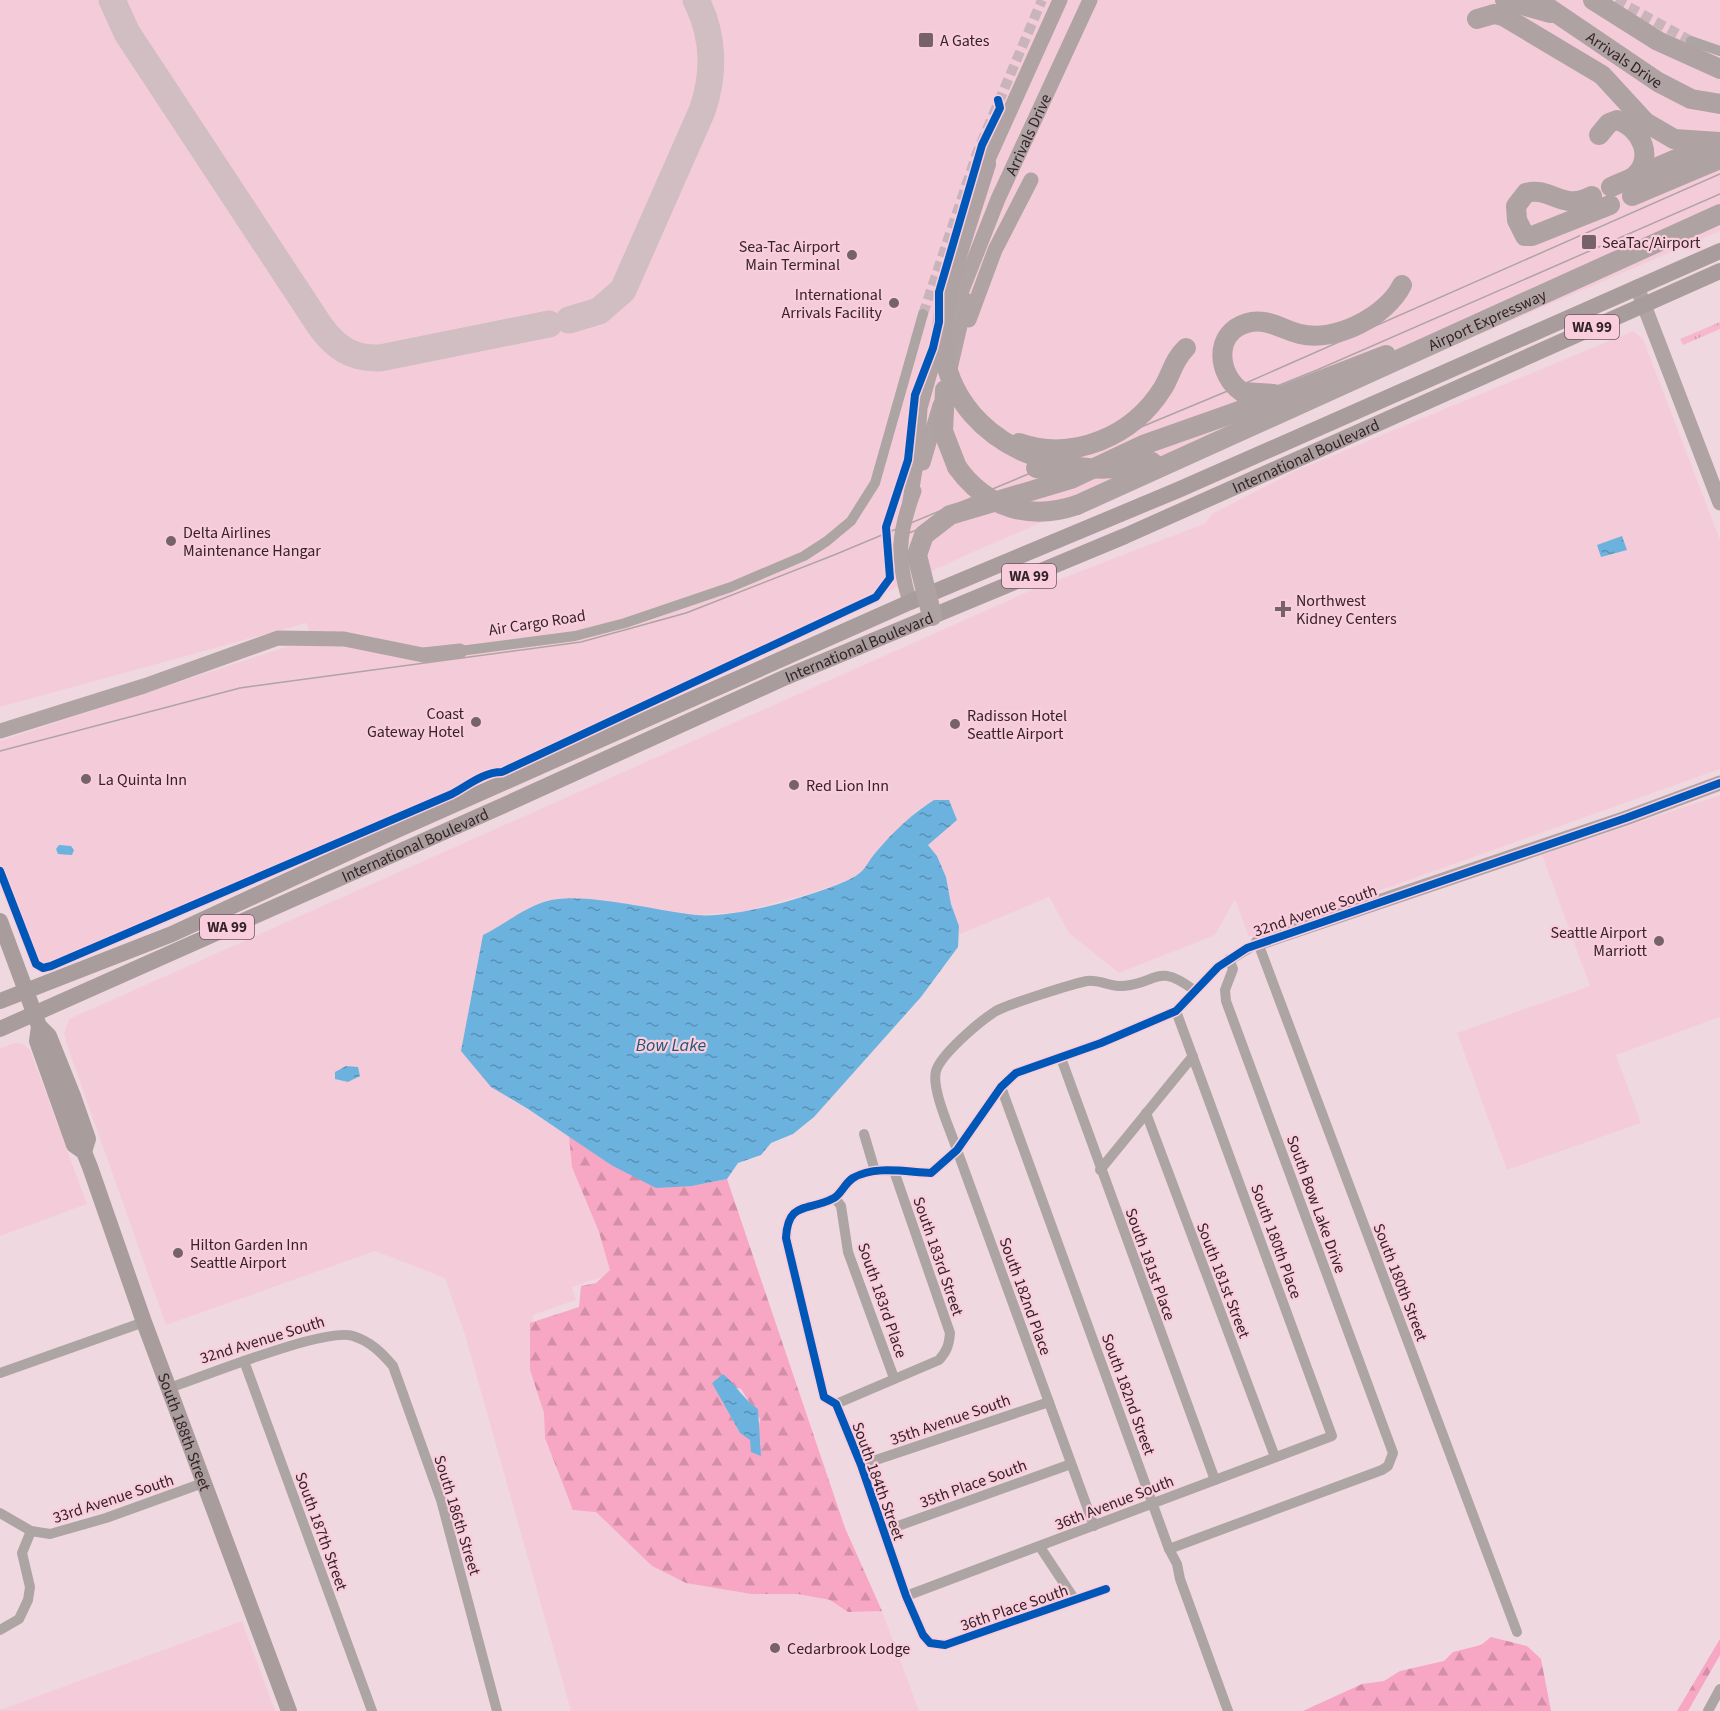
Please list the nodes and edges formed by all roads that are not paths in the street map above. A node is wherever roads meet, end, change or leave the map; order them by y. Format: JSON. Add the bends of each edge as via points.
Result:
{"nodes":[{"id":1,"x":1060,"y":0,"type":"edge"},
{"id":2,"x":1090,"y":0,"type":"edge"},
{"id":3,"x":1505,"y":0,"type":"edge"},
{"id":4,"x":1537,"y":0,"type":"edge"},
{"id":5,"x":1593,"y":0,"type":"edge"},
{"id":6,"x":1562,"y":16,"type":"junction"},
{"id":7,"x":1477,"y":19,"type":"dead end"},
{"id":8,"x":1691,"y":41,"type":"tunnel mouth"},
{"id":9,"x":1718,"y":62,"type":"edge"},
{"id":10,"x":1578,"y":70,"type":"dead end"},
{"id":11,"x":1720,"y":104,"type":"edge"},
{"id":12,"x":1648,"y":125,"type":"junction"},
{"id":13,"x":1599,"y":135,"type":"dead end"},
{"id":14,"x":1720,"y":147,"type":"edge"},
{"id":15,"x":986,"y":164,"type":"joint"},
{"id":16,"x":1031,"y":180,"type":"dead end"},
{"id":17,"x":1632,"y":187,"type":"junction"},
{"id":18,"x":1592,"y":196,"type":"dead end"},
{"id":19,"x":1720,"y":214,"type":"edge"},
{"id":20,"x":1720,"y":251,"type":"edge"},
{"id":21,"x":963,"y":268,"type":"junction"},
{"id":22,"x":1720,"y":271,"type":"edge"},
{"id":23,"x":1402,"y":285,"type":"dead end"},
{"id":24,"x":1637,"y":287,"type":"junction"},
{"id":25,"x":1644,"y":305,"type":"junction"},
{"id":26,"x":923,"y":314,"type":"tunnel mouth"},
{"id":27,"x":1446,"y":337,"type":"junction"},
{"id":28,"x":958,"y":344,"type":"junction"},
{"id":29,"x":1186,"y":348,"type":"dead end"},
{"id":30,"x":1461,"y":367,"type":"junction"},
{"id":31,"x":945,"y":390,"type":"junction"},
{"id":32,"x":1294,"y":391,"type":"junction"},
{"id":33,"x":1446,"y":391,"type":"junction"},
{"id":34,"x":1400,"y":393,"type":"junction"},
{"id":35,"x":978,"y":419,"type":"junction"},
{"id":36,"x":1252,"y":425,"type":"junction"},
{"id":37,"x":1036,"y":468,"type":"dead end"},
{"id":38,"x":1080,"y":475,"type":"junction"},
{"id":39,"x":910,"y":501,"type":"junction"},
{"id":40,"x":1720,"y":503,"type":"edge"},
{"id":41,"x":918,"y":598,"type":"junction"},
{"id":42,"x":925,"y":619,"type":"junction"},
{"id":43,"x":460,"y":651,"type":"joint"},
{"id":44,"x":0,"y":731,"type":"edge"},
{"id":45,"x":1720,"y":783,"type":"edge"},
{"id":46,"x":0,"y":921,"type":"edge"},
{"id":47,"x":1258,"y":944,"type":"junction"},
{"id":48,"x":1228,"y":959,"type":"junction"},
{"id":49,"x":26,"y":990,"type":"junction"},
{"id":50,"x":1194,"y":990,"type":"junction"},
{"id":51,"x":0,"y":1001,"type":"edge"},
{"id":52,"x":1176,"y":1011,"type":"junction"},
{"id":53,"x":37,"y":1020,"type":"junction"},
{"id":54,"x":0,"y":1029,"type":"edge"},
{"id":55,"x":1193,"y":1056,"type":"junction"},
{"id":56,"x":1061,"y":1058,"type":"junction"},
{"id":57,"x":1001,"y":1087,"type":"junction"},
{"id":58,"x":1146,"y":1113,"type":"junction"},
{"id":59,"x":864,"y":1134,"type":"dead end"},
{"id":60,"x":957,"y":1150,"type":"junction"},
{"id":61,"x":1100,"y":1170,"type":"junction"},
{"id":62,"x":875,"y":1171,"type":"junction"},
{"id":63,"x":894,"y":1171,"type":"junction"},
{"id":64,"x":835,"y":1198,"type":"junction"},
{"id":65,"x":786,"y":1224,"type":"joint"},
{"id":66,"x":144,"y":1322,"type":"junction"},
{"id":67,"x":366,"y":1341,"type":"joint"},
{"id":68,"x":244,"y":1362,"type":"junction"},
{"id":69,"x":0,"y":1373,"type":"edge"},
{"id":70,"x":894,"y":1378,"type":"junction"},
{"id":71,"x":169,"y":1388,"type":"junction"},
{"id":72,"x":1048,"y":1402,"type":"junction"},
{"id":73,"x":836,"y":1404,"type":"junction"},
{"id":74,"x":1332,"y":1436,"type":"joint"},
{"id":75,"x":1275,"y":1457,"type":"junction"},
{"id":76,"x":1071,"y":1464,"type":"junction"},
{"id":77,"x":861,"y":1465,"type":"junction"},
{"id":78,"x":1215,"y":1480,"type":"junction"},
{"id":79,"x":203,"y":1483,"type":"junction"},
{"id":80,"x":1153,"y":1503,"type":"junction"},
{"id":81,"x":0,"y":1513,"type":"edge"},
{"id":82,"x":1094,"y":1526,"type":"junction"},
{"id":83,"x":31,"y":1531,"type":"junction"},
{"id":84,"x":884,"y":1531,"type":"junction"},
{"id":85,"x":1040,"y":1547,"type":"junction"},
{"id":86,"x":1169,"y":1550,"type":"junction"},
{"id":87,"x":1106,"y":1589,"type":"dead end"},
{"id":88,"x":906,"y":1596,"type":"junction"},
{"id":89,"x":1075,"y":1600,"type":"junction"},
{"id":90,"x":0,"y":1630,"type":"edge"},
{"id":91,"x":1517,"y":1632,"type":"dead end"},
{"id":92,"x":930,"y":1644,"type":"joint"},
{"id":93,"x":1720,"y":1689,"type":"edge"},
{"id":94,"x":289,"y":1711,"type":"edge"},
{"id":95,"x":372,"y":1711,"type":"edge"},
{"id":96,"x":497,"y":1711,"type":"edge"},
{"id":97,"x":1228,"y":1711,"type":"edge"},
{"id":98,"x":1708,"y":1711,"type":"edge"}],
"edges":[{"from":1,"to":15,"type":"main road"},
{"from":2,"to":21,"type":"main road","name":"Arrivals Drive"},
{"from":3,"to":6,"type":"highway"},
{"from":4,"to":6,"type":"highway","name":"Arrivals Drive"},
{"from":5,"to":9,"type":"highway","via":[[1658,41]]},
{"from":6,"to":11,"type":"highway","name":"Arrivals Drive","via":[[1658,82],[1691,99]]},
{"from":7,"to":12,"type":"highway","via":[[1494,14],[1503,16],[1584,63],[1602,75]]},
{"from":8,"to":9,"type":"street"},
{"from":10,"to":12,"type":"highway"},
{"from":12,"to":14,"type":"highway","via":[[1674,139]]},
{"from":13,"to":17,"type":"highway","via":[[1607,124],[1617,120],[1640,135],[1643,160]]},
{"from":14,"to":17,"type":"highway"},
{"from":15,"to":21,"type":"highway"},
{"from":16,"to":28,"type":"main road","via":[[995,250]]},
{"from":17,"to":18,"type":"highway","via":[[1532,236],[1523,234],[1516,206],[1523,195],[1536,192],[1574,203]]},
{"from":19,"to":27,"type":"highway","name":"Airport Expressway"},
{"from":20,"to":24,"type":"main road","name":"International Boulevard","number":"WA 99"},
{"from":21,"to":28,"type":"main road","name":"Arrivals Drive"},
{"from":21,"to":35,"type":"highway","bridge":true,"via":[[943,319],[944,356],[956,390]]},
{"from":21,"to":39,"type":"main road","name":"Arrivals Drive","via":[[924,390]]},
{"from":22,"to":25,"type":"main road","name":"International Boulevard","number":"WA 99"},
{"from":23,"to":32,"type":"highway","via":[[1382,311],[1332,333],[1309,336],[1262,322],[1247,323],[1234,330],[1222,352],[1223,368],[1231,383],[1248,394]]},
{"from":24,"to":25,"type":"main road"},
{"from":24,"to":30,"type":"main road","name":"International Boulevard","number":"WA 99"},
{"from":25,"to":33,"type":"main road","name":"International Boulevard","number":"WA 99"},
{"from":25,"to":40,"type":"main road"},
{"from":26,"to":43,"type":"street","name":"Air Cargo Road","via":[[875,483],[851,521],[826,541],[804,556],[731,587],[625,623],[575,636]]},
{"from":27,"to":32,"type":"highway","via":[[1364,361]]},
{"from":27,"to":36,"type":"highway","name":"Airport Expressway"},
{"from":28,"to":31,"type":"main road","name":"Arrivals Drive"},
{"from":29,"to":35,"type":"highway","bridge":true,"via":[[1162,389],[1140,415],[1110,437],[1091,445],[1066,449],[1032,447]]},
{"from":30,"to":33,"type":"main road","via":[[1446,381]]},
{"from":30,"to":34,"type":"main road","name":"International Boulevard","number":"WA 99"},
{"from":31,"to":36,"type":"highway","bridge":true,"via":[[943,431],[957,467],[978,491],[1011,508],[1048,512],[1077,505]]},
{"from":31,"to":39,"type":"main road","name":"Arrivals Drive"},
{"from":32,"to":38,"type":"highway","via":[[1143,445]]},
{"from":33,"to":34,"type":"main road","via":[[1439,386]]},
{"from":33,"to":42,"type":"main road","name":"International Boulevard","number":"WA 99","via":[[1125,536]]},
{"from":34,"to":41,"type":"main road","name":"International Boulevard","number":"WA 99"},
{"from":35,"to":36,"type":"highway","bridge":true,"via":[[1016,449],[1057,464],[1100,469],[1152,462]]},
{"from":37,"to":38,"type":"highway","via":[[1066,476]]},
{"from":38,"to":41,"type":"highway","via":[[967,509],[930,529],[916,555]]},
{"from":39,"to":41,"type":"main road","name":"Arrivals Drive","via":[[899,546],[902,575]]},
{"from":41,"to":42,"type":"highway"},
{"from":41,"to":49,"type":"main road","name":"International Boulevard","number":"WA 99","via":[[172,934]]},
{"from":42,"to":53,"type":"main road","name":"International Boulevard","number":"WA 99","via":[[786,677]]},
{"from":43,"to":44,"type":"main road","name":"Air Cargo Road","via":[[423,655],[344,639],[278,638]]},
{"from":45,"to":47,"type":"main road","name":"32nd Avenue South"},
{"from":46,"to":49,"type":"main road","name":"South 188th Street"},
{"from":47,"to":48,"type":"street","name":"32nd Avenue South"},
{"from":47,"to":91,"type":"street","name":"South 180th Street"},
{"from":48,"to":50,"type":"street","name":"32nd Avenue South"},
{"from":48,"to":86,"type":"street","name":"South Bow Lake Drive","via":[[1233,969],[1225,990],[1226,1001],[1391,1444],[1391,1460],[1382,1470]]},
{"from":49,"to":51,"type":"main road","name":"International Boulevard","number":"WA 99"},
{"from":49,"to":53,"type":"main road","name":"South 188th Street"},
{"from":50,"to":52,"type":"street","name":"32nd Avenue South"},
{"from":50,"to":60,"type":"street","name":"South 182nd Place","via":[[1169,975],[1126,986],[1090,980],[997,1011],[939,1062],[934,1075]]},
{"from":52,"to":55,"type":"street","name":"South 180th Place"},
{"from":52,"to":56,"type":"street","name":"32nd Avenue South"},
{"from":53,"to":54,"type":"main road","name":"International Boulevard","number":"WA 99"},
{"from":53,"to":66,"type":"main road","name":"South 188th Street","via":[[49,1036],[73,1096],[88,1139],[84,1152]]},
{"from":55,"to":58,"type":"street"},
{"from":55,"to":74,"type":"street","name":"South 180th Place"},
{"from":56,"to":57,"type":"street","name":"32nd Avenue South","via":[[1016,1073]]},
{"from":56,"to":61,"type":"street","name":"South 181st Place"},
{"from":57,"to":60,"type":"street","name":"32nd Avenue South"},
{"from":57,"to":80,"type":"street","name":"South 182nd Street"},
{"from":58,"to":61,"type":"street"},
{"from":58,"to":75,"type":"street","name":"South 181st Street"},
{"from":59,"to":62,"type":"street"},
{"from":60,"to":63,"type":"street","name":"32nd Avenue South","via":[[931,1173]]},
{"from":60,"to":72,"type":"street","name":"South 182nd Place"},
{"from":61,"to":78,"type":"street","name":"South 181st Place"},
{"from":62,"to":63,"type":"street","name":"32nd Avenue South"},
{"from":62,"to":64,"type":"street","name":"32nd Avenue South","via":[[850,1179]]},
{"from":63,"to":70,"type":"street","name":"South 183rd Street","via":[[950,1333],[946,1352],[939,1360]]},
{"from":64,"to":65,"type":"street","name":"32nd Avenue South","via":[[798,1209]]},
{"from":64,"to":70,"type":"street","name":"South 183rd Place","via":[[841,1206],[848,1252]]},
{"from":65,"to":73,"type":"street","name":"South 184th Street","via":[[786,1238],[824,1397]]},
{"from":66,"to":69,"type":"street"},
{"from":66,"to":71,"type":"main road","name":"South 188th Street"},
{"from":67,"to":68,"type":"street","name":"32nd Avenue South","via":[[352,1335],[319,1337]]},
{"from":67,"to":96,"type":"street","name":"South 186th Street","via":[[393,1366],[441,1500]]},
{"from":68,"to":71,"type":"street","name":"32nd Avenue South"},
{"from":68,"to":95,"type":"street","name":"South 187th Street"},
{"from":70,"to":73,"type":"street"},
{"from":71,"to":79,"type":"main road","name":"South 188th Street"},
{"from":72,"to":76,"type":"street","name":"South 182nd Place"},
{"from":72,"to":77,"type":"street","name":"35th Avenue South"},
{"from":73,"to":77,"type":"street","name":"South 184th Street"},
{"from":74,"to":75,"type":"street","name":"36th Avenue South"},
{"from":75,"to":78,"type":"street","name":"36th Avenue South"},
{"from":76,"to":82,"type":"street","name":"South 182nd Place"},
{"from":76,"to":84,"type":"street","name":"35th Place South"},
{"from":77,"to":84,"type":"street","name":"South 184th Street"},
{"from":78,"to":80,"type":"street","name":"36th Avenue South"},
{"from":79,"to":83,"type":"street","name":"33rd Avenue South","via":[[50,1534]]},
{"from":79,"to":94,"type":"main road","name":"South 188th Street"},
{"from":80,"to":82,"type":"street","name":"36th Avenue South"},
{"from":80,"to":86,"type":"street","name":"South 182nd Street"},
{"from":81,"to":83,"type":"street"},
{"from":82,"to":85,"type":"street","name":"36th Avenue South"},
{"from":83,"to":90,"type":"street","via":[[22,1553],[30,1587],[25,1609],[19,1619]]},
{"from":84,"to":88,"type":"street","name":"South 184th Street"},
{"from":85,"to":88,"type":"street","name":"36th Avenue South"},
{"from":85,"to":89,"type":"street"},
{"from":86,"to":97,"type":"street","name":"South 182nd Street","via":[[1173,1575],[1180,1579]]},
{"from":87,"to":89,"type":"street","name":"36th Place South"},
{"from":88,"to":92,"type":"street","name":"South 184th Street"},
{"from":89,"to":92,"type":"street","name":"36th Place South","via":[[945,1645]]},
{"from":93,"to":98,"type":"street"}]}
